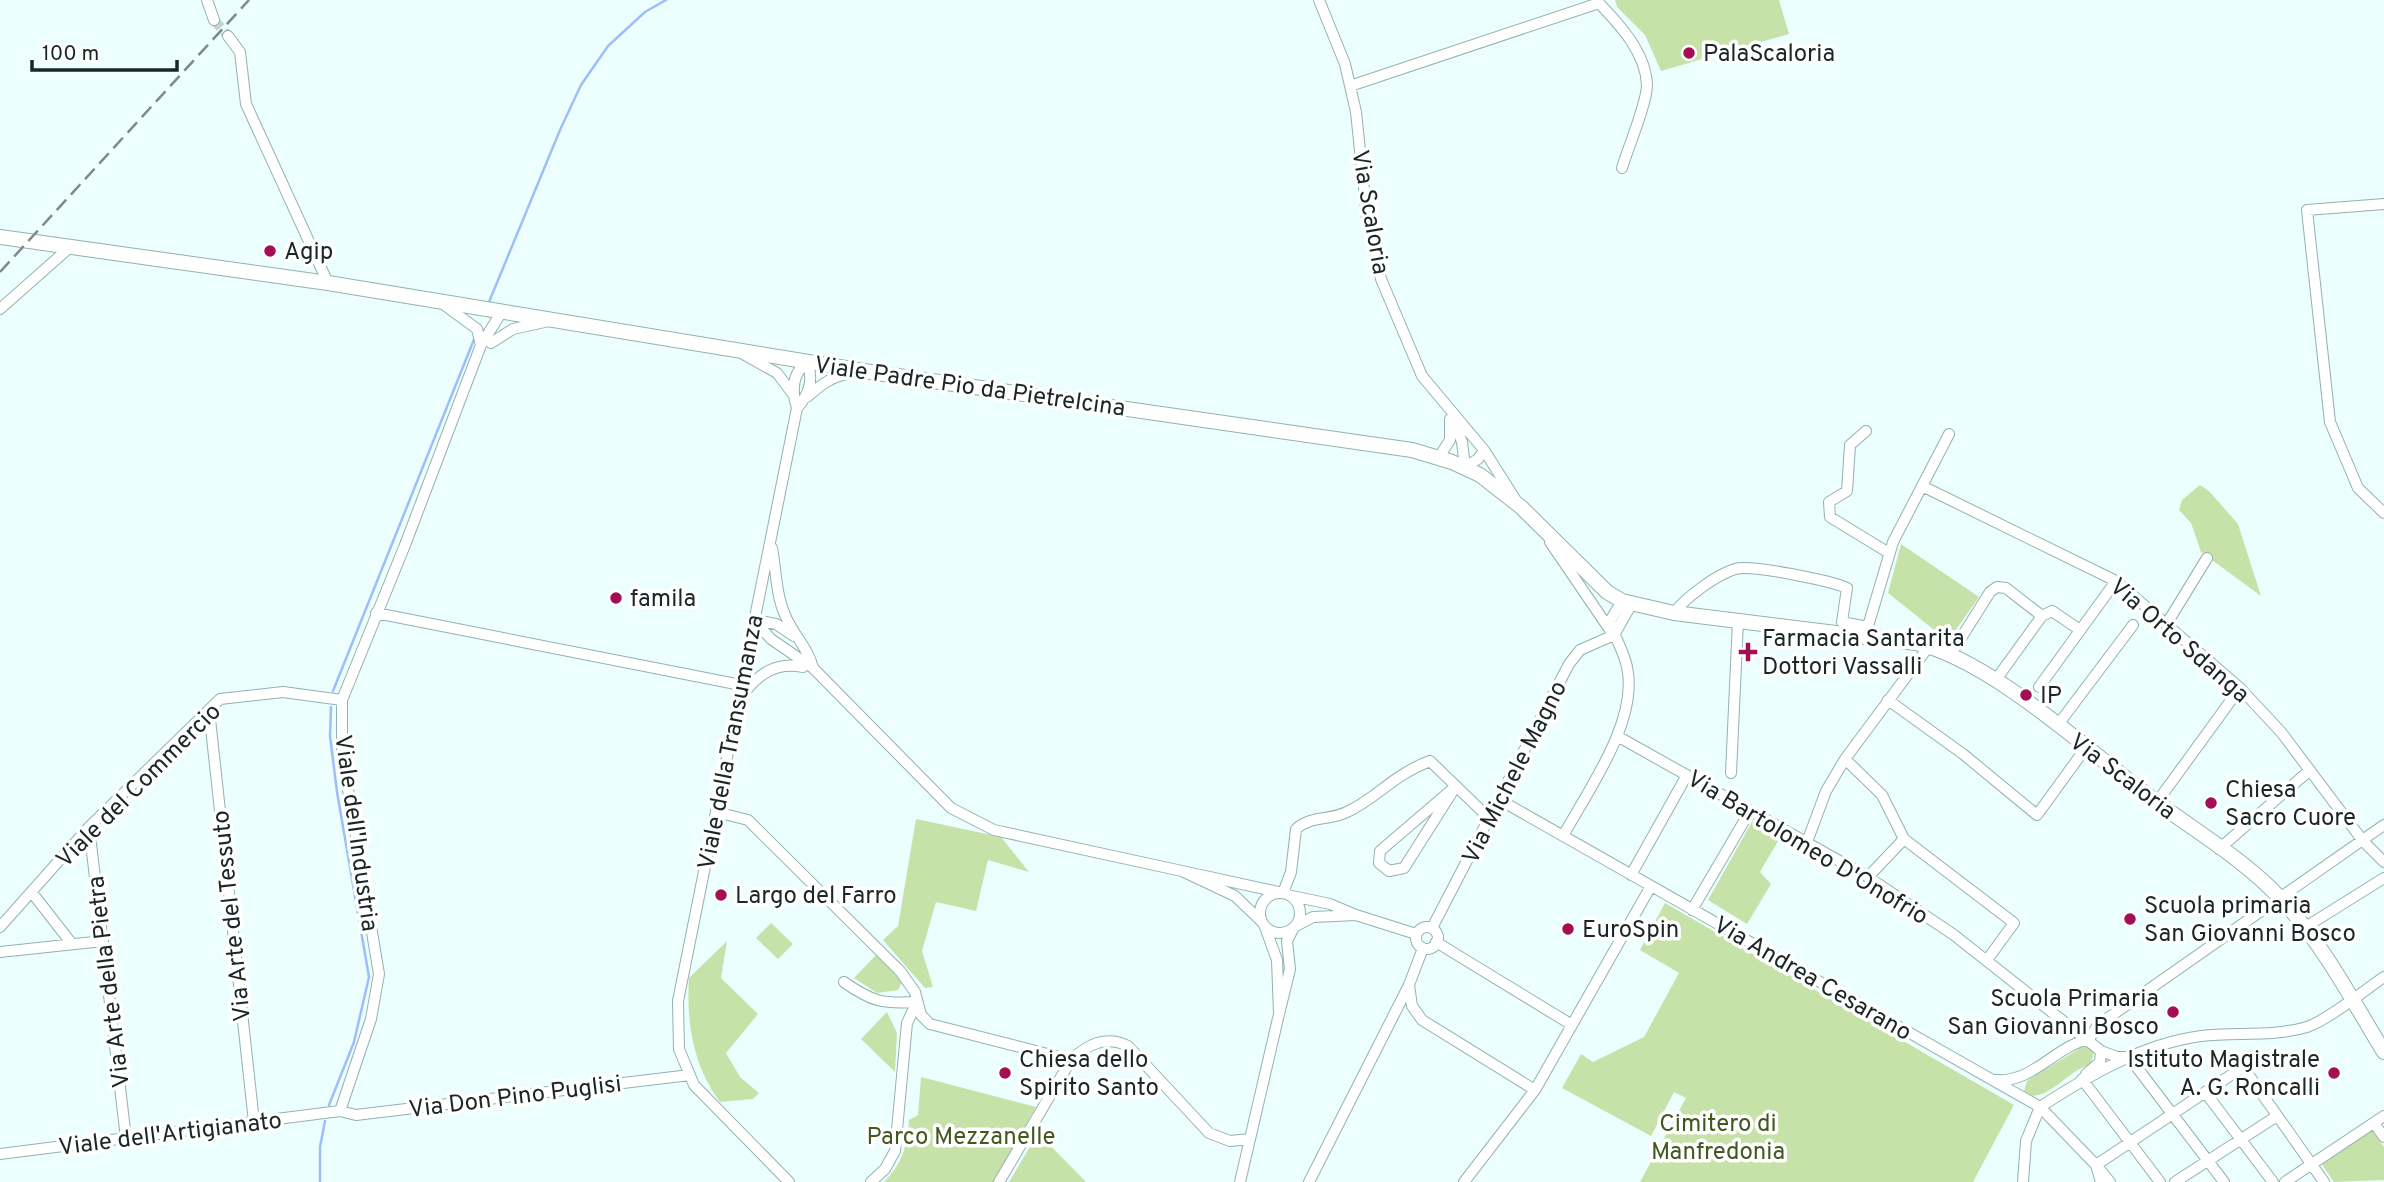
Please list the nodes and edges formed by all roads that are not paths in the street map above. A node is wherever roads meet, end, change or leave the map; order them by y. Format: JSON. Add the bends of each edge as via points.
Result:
{"nodes":[{"id":1,"x":207,"y":0,"type":"edge"},
{"id":2,"x":1319,"y":0,"type":"edge"},
{"id":3,"x":1599,"y":1,"type":"edge"},
{"id":4,"x":214,"y":20,"type":"tunnel mouth"},
{"id":5,"x":228,"y":36,"type":"tunnel mouth"},
{"id":6,"x":1350,"y":86,"type":"junction"},
{"id":7,"x":1622,"y":168,"type":"dead end"},
{"id":8,"x":2384,"y":204,"type":"edge"},
{"id":9,"x":0,"y":237,"type":"edge"},
{"id":10,"x":69,"y":248,"type":"junction"},
{"id":11,"x":328,"y":284,"type":"junction"},
{"id":12,"x":443,"y":304,"type":"junction"},
{"id":13,"x":0,"y":309,"type":"edge"},
{"id":14,"x":501,"y":313,"type":"junction"},
{"id":15,"x":550,"y":321,"type":"junction"},
{"id":16,"x":486,"y":344,"type":"junction"},
{"id":17,"x":737,"y":351,"type":"junction"},
{"id":18,"x":807,"y":362,"type":"junction"},
{"id":19,"x":870,"y":372,"type":"junction"},
{"id":20,"x":792,"y":393,"type":"junction"},
{"id":21,"x":807,"y":397,"type":"junction"},
{"id":22,"x":797,"y":408,"type":"junction"},
{"id":23,"x":1450,"y":413,"type":"junction"},
{"id":24,"x":1866,"y":431,"type":"dead end"},
{"id":25,"x":1949,"y":434,"type":"dead end"},
{"id":26,"x":1484,"y":450,"type":"junction"},
{"id":27,"x":1439,"y":457,"type":"junction"},
{"id":28,"x":1465,"y":467,"type":"junction"},
{"id":29,"x":1922,"y":486,"type":"junction"},
{"id":30,"x":1521,"y":507,"type":"junction"},
{"id":31,"x":2384,"y":513,"type":"edge"},
{"id":32,"x":1545,"y":534,"type":"junction"},
{"id":33,"x":771,"y":538,"type":"junction"},
{"id":34,"x":1889,"y":553,"type":"junction"},
{"id":35,"x":2207,"y":558,"type":"dead end"},
{"id":36,"x":2116,"y":581,"type":"junction"},
{"id":37,"x":1627,"y":603,"type":"junction"},
{"id":38,"x":376,"y":612,"type":"junction"},
{"id":39,"x":1674,"y":613,"type":"junction"},
{"id":40,"x":2042,"y":616,"type":"junction"},
{"id":41,"x":754,"y":620,"type":"junction"},
{"id":42,"x":1738,"y":621,"type":"junction"},
{"id":43,"x":2133,"y":625,"type":"dead end"},
{"id":44,"x":2166,"y":625,"type":"junction"},
{"id":45,"x":2080,"y":630,"type":"junction"},
{"id":46,"x":1867,"y":631,"type":"junction"},
{"id":47,"x":1614,"y":635,"type":"junction"},
{"id":48,"x":794,"y":636,"type":"junction"},
{"id":49,"x":1929,"y":646,"type":"junction"},
{"id":50,"x":1951,"y":654,"type":"junction"},
{"id":51,"x":813,"y":668,"type":"junction"},
{"id":52,"x":1995,"y":681,"type":"junction"},
{"id":53,"x":741,"y":685,"type":"junction"},
{"id":54,"x":2039,"y":687,"type":"dead end"},
{"id":55,"x":2240,"y":688,"type":"junction"},
{"id":56,"x":342,"y":700,"type":"junction"},
{"id":57,"x":738,"y":701,"type":"junction"},
{"id":58,"x":1888,"y":701,"type":"junction"},
{"id":59,"x":209,"y":710,"type":"junction"},
{"id":60,"x":2057,"y":726,"type":"junction"},
{"id":61,"x":1617,"y":736,"type":"junction"},
{"id":62,"x":2085,"y":749,"type":"junction"},
{"id":63,"x":1845,"y":759,"type":"junction"},
{"id":64,"x":2310,"y":770,"type":"junction"},
{"id":65,"x":1731,"y":773,"type":"dead end"},
{"id":66,"x":1687,"y":775,"type":"junction"},
{"id":67,"x":1456,"y":786,"type":"junction"},
{"id":68,"x":1500,"y":800,"type":"junction"},
{"id":69,"x":2157,"y":802,"type":"junction"},
{"id":70,"x":1751,"y":811,"type":"junction"},
{"id":71,"x":716,"y":812,"type":"junction"},
{"id":72,"x":1490,"y":819,"type":"junction"},
{"id":73,"x":2384,"y":825,"type":"edge"},
{"id":74,"x":89,"y":827,"type":"junction"},
{"id":75,"x":1563,"y":836,"type":"junction"},
{"id":76,"x":1904,"y":839,"type":"junction"},
{"id":77,"x":2363,"y":841,"type":"junction"},
{"id":78,"x":1807,"y":842,"type":"junction"},
{"id":79,"x":2219,"y":849,"type":"junction"},
{"id":80,"x":2384,"y":862,"type":"edge"},
{"id":81,"x":1182,"y":871,"type":"junction"},
{"id":82,"x":1632,"y":875,"type":"junction"},
{"id":83,"x":1868,"y":877,"type":"junction"},
{"id":84,"x":2384,"y":878,"type":"edge"},
{"id":85,"x":1651,"y":886,"type":"junction"},
{"id":86,"x":33,"y":894,"type":"junction"},
{"id":87,"x":1287,"y":895,"type":"junction"},
{"id":88,"x":2280,"y":897,"type":"junction"},
{"id":89,"x":1692,"y":910,"type":"junction"},
{"id":90,"x":1356,"y":915,"type":"junction"},
{"id":91,"x":1263,"y":925,"type":"junction"},
{"id":92,"x":0,"y":927,"type":"edge"},
{"id":93,"x":1294,"y":927,"type":"junction"},
{"id":94,"x":1432,"y":928,"type":"junction"},
{"id":95,"x":2304,"y":928,"type":"junction"},
{"id":96,"x":1416,"y":934,"type":"junction"},
{"id":97,"x":103,"y":940,"type":"junction"},
{"id":98,"x":1436,"y":942,"type":"junction"},
{"id":99,"x":72,"y":944,"type":"junction"},
{"id":100,"x":1423,"y":948,"type":"junction"},
{"id":101,"x":0,"y":952,"type":"edge"},
{"id":102,"x":1987,"y":960,"type":"junction"},
{"id":103,"x":2384,"y":977,"type":"edge"},
{"id":104,"x":844,"y":982,"type":"dead end"},
{"id":105,"x":1409,"y":985,"type":"junction"},
{"id":106,"x":2351,"y":999,"type":"junction"},
{"id":107,"x":917,"y":1002,"type":"junction"},
{"id":108,"x":1279,"y":1014,"type":"junction"},
{"id":109,"x":2059,"y":1016,"type":"junction"},
{"id":110,"x":1572,"y":1025,"type":"junction"},
{"id":111,"x":2090,"y":1039,"type":"junction"},
{"id":112,"x":2064,"y":1048,"type":"junction"},
{"id":113,"x":2101,"y":1051,"type":"junction"},
{"id":114,"x":2384,"y":1052,"type":"edge"},
{"id":115,"x":2129,"y":1057,"type":"junction"},
{"id":116,"x":1071,"y":1060,"type":"junction"},
{"id":117,"x":690,"y":1075,"type":"junction"},
{"id":118,"x":2023,"y":1078,"type":"junction"},
{"id":119,"x":1990,"y":1080,"type":"junction"},
{"id":120,"x":2082,"y":1080,"type":"junction"},
{"id":121,"x":1535,"y":1090,"type":"junction"},
{"id":122,"x":2205,"y":1092,"type":"junction"},
{"id":123,"x":2017,"y":1095,"type":"junction"},
{"id":124,"x":2040,"y":1107,"type":"junction"},
{"id":125,"x":340,"y":1111,"type":"junction"},
{"id":126,"x":2172,"y":1114,"type":"junction"},
{"id":127,"x":2277,"y":1116,"type":"junction"},
{"id":128,"x":2379,"y":1119,"type":"edge"},
{"id":129,"x":254,"y":1122,"type":"junction"},
{"id":130,"x":2384,"y":1137,"type":"edge"},
{"id":131,"x":126,"y":1138,"type":"junction"},
{"id":132,"x":1250,"y":1139,"type":"junction"},
{"id":133,"x":2241,"y":1139,"type":"junction"},
{"id":134,"x":2130,"y":1142,"type":"junction"},
{"id":135,"x":0,"y":1154,"type":"edge"},
{"id":136,"x":2208,"y":1161,"type":"junction"},
{"id":137,"x":2311,"y":1164,"type":"junction"},
{"id":138,"x":2096,"y":1165,"type":"junction"},
{"id":139,"x":789,"y":1182,"type":"edge"},
{"id":140,"x":871,"y":1182,"type":"edge"},
{"id":141,"x":999,"y":1182,"type":"edge"},
{"id":142,"x":1240,"y":1182,"type":"edge"},
{"id":143,"x":1309,"y":1182,"type":"edge"},
{"id":144,"x":1464,"y":1182,"type":"edge"},
{"id":145,"x":2024,"y":1182,"type":"edge"},
{"id":146,"x":2101,"y":1182,"type":"edge"},
{"id":147,"x":2110,"y":1182,"type":"edge"},
{"id":148,"x":2160,"y":1182,"type":"edge"},
{"id":149,"x":2175,"y":1182,"type":"edge"},
{"id":150,"x":2224,"y":1182,"type":"edge"},
{"id":151,"x":2273,"y":1182,"type":"edge"},
{"id":152,"x":2285,"y":1182,"type":"edge"},
{"id":153,"x":2324,"y":1182,"type":"edge"}],
"edges":[{"from":1,"to":4,"type":"street"},
{"from":2,"to":6,"type":"street","name":"Via Scaloria"},
{"from":3,"to":6,"type":"street"},
{"from":3,"to":7,"type":"street","via":[[1620,25],[1646,74],[1647,88]]},
{"from":5,"to":11,"type":"street","via":[[240,52],[246,104]]},
{"from":6,"to":23,"type":"street","name":"Via Scaloria","via":[[1367,218],[1381,279],[1422,376]]},
{"from":8,"to":31,"type":"street","via":[[2307,210],[2330,422],[2358,488]]},
{"from":9,"to":10,"type":"main road","name":"Viale Padre Pio da Pietrelcina"},
{"from":10,"to":11,"type":"main road","name":"Viale Padre Pio da Pietrelcina"},
{"from":10,"to":13,"type":"street"},
{"from":11,"to":12,"type":"main road","name":"Viale Padre Pio da Pietrelcina"},
{"from":12,"to":14,"type":"main road","name":"Viale Padre Pio da Pietrelcina"},
{"from":12,"to":16,"type":"street","via":[[477,329]]},
{"from":14,"to":15,"type":"main road","name":"Viale Padre Pio da Pietrelcina"},
{"from":14,"to":16,"type":"street","name":"Viale dell'Industria","via":[[492,322]]},
{"from":15,"to":16,"type":"street","via":[[513,329]]},
{"from":15,"to":17,"type":"main road","name":"Viale Padre Pio da Pietrelcina"},
{"from":16,"to":38,"type":"street","name":"Viale dell'Industria"},
{"from":17,"to":18,"type":"main road","name":"Viale Padre Pio da Pietrelcina"},
{"from":17,"to":20,"type":"street","name":"Viale della Transumanza","via":[[778,373]]},
{"from":18,"to":19,"type":"main road","name":"Viale Padre Pio da Pietrelcina"},
{"from":18,"to":20,"type":"street","via":[[798,370]]},
{"from":18,"to":21,"type":"street","via":[[811,372]]},
{"from":19,"to":21,"type":"street","via":[[841,374]]},
{"from":19,"to":27,"type":"main road","name":"Viale Padre Pio da Pietrelcina"},
{"from":20,"to":22,"type":"street","name":"Viale della Transumanza"},
{"from":21,"to":22,"type":"street"},
{"from":22,"to":33,"type":"street","name":"Viale della Transumanza"},
{"from":23,"to":26,"type":"street","name":"Via Scaloria"},
{"from":23,"to":27,"type":"street","via":[[1450,440]]},
{"from":23,"to":28,"type":"street","name":"Via Scaloria","via":[[1462,442]]},
{"from":24,"to":34,"type":"street","via":[[1850,445],[1847,491],[1829,502],[1830,517]]},
{"from":25,"to":29,"type":"street"},
{"from":26,"to":28,"type":"street"},
{"from":26,"to":30,"type":"street","name":"Via Scaloria"},
{"from":27,"to":28,"type":"main road","name":"Via Scaloria"},
{"from":28,"to":30,"type":"main road","name":"Via Scaloria"},
{"from":29,"to":34,"type":"street"},
{"from":29,"to":36,"type":"street","name":"Via Orto Sdanga"},
{"from":30,"to":32,"type":"main road","name":"Via Scaloria"},
{"from":32,"to":37,"type":"main road","name":"Via Scaloria","via":[[1606,592]]},
{"from":32,"to":47,"type":"street","name":"Via Scaloria"},
{"from":33,"to":41,"type":"street","name":"Viale della Transumanza"},
{"from":33,"to":48,"type":"street","via":[[783,610]]},
{"from":34,"to":46,"type":"street"},
{"from":35,"to":44,"type":"street"},
{"from":36,"to":44,"type":"street","name":"Via Orto Sdanga"},
{"from":36,"to":45,"type":"street"},
{"from":37,"to":39,"type":"main road","name":"Via Scaloria"},
{"from":37,"to":47,"type":"street","via":[[1610,621]]},
{"from":38,"to":53,"type":"street"},
{"from":38,"to":56,"type":"street","name":"Viale dell'Industria"},
{"from":39,"to":42,"type":"main road","name":"Via Scaloria"},
{"from":39,"to":46,"type":"street","via":[[1685,598],[1737,568],[1829,580],[1847,589],[1842,622]]},
{"from":40,"to":45,"type":"street","via":[[2052,611]]},
{"from":40,"to":50,"type":"street","via":[[2006,588],[1997,587]]},
{"from":40,"to":52,"type":"street"},
{"from":41,"to":48,"type":"street","via":[[776,624]]},
{"from":41,"to":51,"type":"street","via":[[771,639]]},
{"from":41,"to":53,"type":"street","name":"Viale della Transumanza"},
{"from":42,"to":46,"type":"main road","name":"Via Scaloria"},
{"from":42,"to":65,"type":"street"},
{"from":43,"to":60,"type":"street"},
{"from":44,"to":55,"type":"street","name":"Via Orto Sdanga"},
{"from":45,"to":54,"type":"street"},
{"from":46,"to":49,"type":"main road","name":"Via Scaloria"},
{"from":47,"to":61,"type":"street","name":"Via Scaloria","via":[[1627,667],[1628,701]]},
{"from":47,"to":68,"type":"street","name":"Via Michele Magno","via":[[1580,650],[1569,664]]},
{"from":48,"to":51,"type":"street","via":[[808,650]]},
{"from":49,"to":50,"type":"main road","name":"Via Scaloria"},
{"from":49,"to":58,"type":"street"},
{"from":50,"to":52,"type":"main road","name":"Via Scaloria"},
{"from":51,"to":57,"type":"street","via":[[793,664],[772,667],[752,682]]},
{"from":51,"to":81,"type":"street","via":[[951,808],[994,830]]},
{"from":52,"to":60,"type":"main road","name":"Via Scaloria"},
{"from":53,"to":57,"type":"street","name":"Viale della Transumanza"},
{"from":55,"to":64,"type":"street","name":"Via Orto Sdanga"},
{"from":55,"to":69,"type":"street"},
{"from":56,"to":59,"type":"street","name":"Viale del Commercio","via":[[283,692],[220,699]]},
{"from":56,"to":125,"type":"street","name":"Viale dell'Industria","via":[[342,754],[379,974],[371,1019]]},
{"from":57,"to":71,"type":"street","name":"Viale della Transumanza"},
{"from":58,"to":62,"type":"street","via":[[2037,815]]},
{"from":58,"to":63,"type":"street"},
{"from":59,"to":74,"type":"street","name":"Viale del Commercio"},
{"from":59,"to":129,"type":"street","name":"Via Arte del Tessuto"},
{"from":60,"to":62,"type":"main road","name":"Via Scaloria"},
{"from":61,"to":66,"type":"street","name":"Via Bartolomeo D'Onofrio"},
{"from":61,"to":75,"type":"street","name":"Via Scaloria"},
{"from":62,"to":69,"type":"main road","name":"Via Scaloria"},
{"from":63,"to":76,"type":"street","via":[[1882,795]]},
{"from":63,"to":78,"type":"street","via":[[1826,791]]},
{"from":64,"to":77,"type":"street","name":"Via Orto Sdanga"},
{"from":64,"to":79,"type":"street"},
{"from":66,"to":70,"type":"street","name":"Via Bartolomeo D'Onofrio"},
{"from":66,"to":82,"type":"street"},
{"from":67,"to":67,"type":"street","via":[[1380,851],[1379,863],[1389,871],[1404,868]]},
{"from":67,"to":72,"type":"street"},
{"from":67,"to":87,"type":"street","via":[[1430,761],[1407,769],[1346,813],[1306,820],[1296,829]]},
{"from":68,"to":72,"type":"street","name":"Via Michele Magno"},
{"from":68,"to":75,"type":"street","name":"Via Andrea Cesarano"},
{"from":69,"to":79,"type":"main road","name":"Via Scaloria"},
{"from":70,"to":78,"type":"street","name":"Via Bartolomeo D'Onofrio"},
{"from":70,"to":89,"type":"street"},
{"from":71,"to":107,"type":"street","via":[[748,820],[900,971]]},
{"from":71,"to":117,"type":"street","name":"Viale della Transumanza","via":[[678,1001],[678,1049]]},
{"from":72,"to":94,"type":"street","name":"Via Michele Magno"},
{"from":73,"to":77,"type":"street"},
{"from":74,"to":86,"type":"street","name":"Viale del Commercio"},
{"from":74,"to":97,"type":"street","name":"Via Arte della Pietra"},
{"from":75,"to":82,"type":"street","name":"Via Andrea Cesarano"},
{"from":76,"to":83,"type":"street"},
{"from":76,"to":102,"type":"street","via":[[2014,923]]},
{"from":77,"to":80,"type":"street","name":"Via Orto Sdanga"},
{"from":77,"to":88,"type":"street"},
{"from":78,"to":83,"type":"street","name":"Via Bartolomeo D'Onofrio"},
{"from":79,"to":88,"type":"main road","name":"Via Scaloria"},
{"from":81,"to":87,"type":"street"},
{"from":81,"to":91,"type":"street","via":[[1235,896]]},
{"from":82,"to":85,"type":"street","name":"Via Andrea Cesarano"},
{"from":83,"to":102,"type":"street","name":"Via Bartolomeo D'Onofrio"},
{"from":84,"to":95,"type":"street"},
{"from":85,"to":89,"type":"street","name":"Via Andrea Cesarano"},
{"from":85,"to":110,"type":"street"},
{"from":86,"to":92,"type":"street","name":"Viale del Commercio"},
{"from":86,"to":99,"type":"street"},
{"from":87,"to":90,"type":"street"},
{"from":87,"to":91,"type":"street","via":[[1271,895],[1262,904]]},
{"from":87,"to":93,"type":"street","via":[[1300,911]]},
{"from":88,"to":95,"type":"main road","name":"Via Scaloria"},
{"from":88,"to":111,"type":"street","via":[[2098,1025]]},
{"from":89,"to":119,"type":"street","name":"Via Andrea Cesarano"},
{"from":90,"to":93,"type":"street","via":[[1313,917]]},
{"from":90,"to":96,"type":"street"},
{"from":91,"to":93,"type":"street","via":[[1276,933]]},
{"from":91,"to":108,"type":"street","via":[[1277,960]]},
{"from":93,"to":108,"type":"street","via":[[1287,941],[1290,969]]},
{"from":94,"to":96,"type":"street"},
{"from":94,"to":98,"type":"street"},
{"from":95,"to":106,"type":"main road","name":"Via Scaloria"},
{"from":96,"to":100,"type":"street"},
{"from":97,"to":99,"type":"street"},
{"from":97,"to":131,"type":"street","name":"Via Arte della Pietra"},
{"from":98,"to":100,"type":"street"},
{"from":98,"to":110,"type":"street"},
{"from":99,"to":101,"type":"street"},
{"from":100,"to":105,"type":"street"},
{"from":102,"to":109,"type":"street","name":"Via Bartolomeo D'Onofrio"},
{"from":103,"to":106,"type":"street"},
{"from":104,"to":107,"type":"street","via":[[886,1004]]},
{"from":105,"to":121,"type":"street","via":[[1412,1006],[1422,1020]]},
{"from":105,"to":143,"type":"street"},
{"from":106,"to":114,"type":"main road","name":"Via Scaloria"},
{"from":106,"to":115,"type":"street","via":[[2310,1026],[2199,1036]]},
{"from":107,"to":116,"type":"street","via":[[930,1024]]},
{"from":107,"to":140,"type":"street","via":[[907,1023],[895,1151]]},
{"from":108,"to":132,"type":"street"},
{"from":109,"to":111,"type":"street","name":"Via Bartolomeo D'Onofrio"},
{"from":109,"to":112,"type":"street","via":[[2067,1033]]},
{"from":110,"to":121,"type":"street"},
{"from":111,"to":112,"type":"street"},
{"from":111,"to":113,"type":"street","name":"Via Bartolomeo D'Onofrio"},
{"from":112,"to":118,"type":"street"},
{"from":113,"to":115,"type":"street"},
{"from":113,"to":120,"type":"street","via":[[2100,1062]]},
{"from":115,"to":120,"type":"street"},
{"from":115,"to":126,"type":"street"},
{"from":116,"to":132,"type":"street","via":[[1092,1045],[1116,1040],[1128,1046],[1209,1133],[1230,1141]]},
{"from":116,"to":141,"type":"street"},
{"from":117,"to":125,"type":"street","name":"Via Don Pino Puglisi","via":[[356,1115]]},
{"from":117,"to":139,"type":"street","name":"Viale della Transumanza","via":[[701,1096]]},
{"from":118,"to":119,"type":"street"},
{"from":118,"to":123,"type":"street"},
{"from":119,"to":123,"type":"street","name":"Via Andrea Cesarano"},
{"from":120,"to":124,"type":"street"},
{"from":120,"to":134,"type":"street"},
{"from":121,"to":144,"type":"street"},
{"from":122,"to":126,"type":"street"},
{"from":122,"to":127,"type":"street","via":[[2243,1067]]},
{"from":122,"to":133,"type":"street"},
{"from":123,"to":124,"type":"street","name":"Via Andrea Cesarano"},
{"from":124,"to":138,"type":"street","name":"Via Andrea Cesarano"},
{"from":124,"to":145,"type":"street","via":[[2026,1141]]},
{"from":125,"to":129,"type":"street","name":"Viale dell'Artigianato"},
{"from":126,"to":134,"type":"street"},
{"from":126,"to":136,"type":"street"},
{"from":127,"to":133,"type":"street"},
{"from":127,"to":137,"type":"street"},
{"from":128,"to":130,"type":"street"},
{"from":128,"to":137,"type":"street"},
{"from":129,"to":131,"type":"street","name":"Viale dell'Artigianato"},
{"from":131,"to":135,"type":"street","name":"Viale dell'Artigianato"},
{"from":132,"to":142,"type":"street"},
{"from":133,"to":136,"type":"street"},
{"from":133,"to":151,"type":"street"},
{"from":134,"to":138,"type":"street"},
{"from":134,"to":148,"type":"street"},
{"from":136,"to":149,"type":"street"},
{"from":136,"to":150,"type":"street"},
{"from":137,"to":152,"type":"street"},
{"from":137,"to":153,"type":"street"},
{"from":138,"to":146,"type":"street","name":"Via Andrea Cesarano"},
{"from":138,"to":147,"type":"street"}]}
